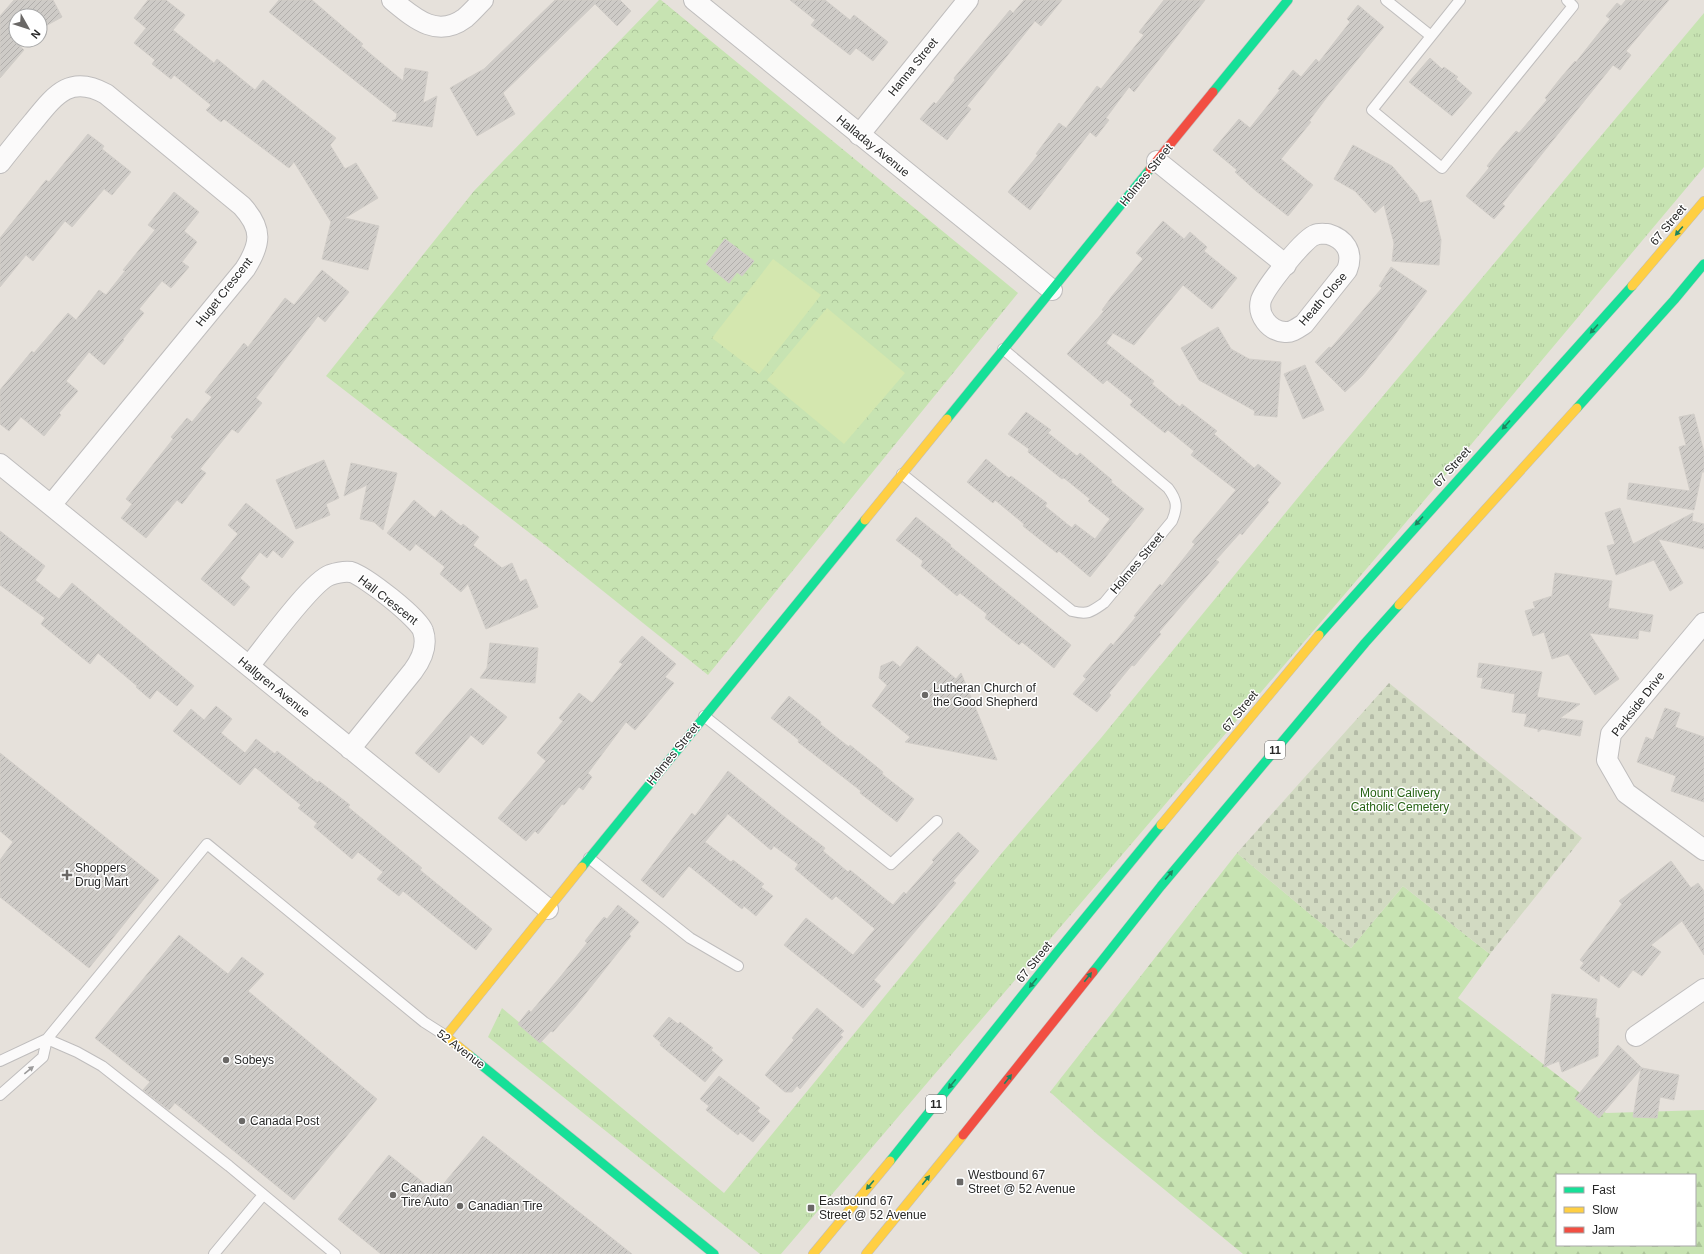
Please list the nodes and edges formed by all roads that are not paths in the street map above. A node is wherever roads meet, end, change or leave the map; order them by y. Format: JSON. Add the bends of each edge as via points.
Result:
{"nodes":[{"id":1,"x":392,"y":0,"type":"edge"},
{"id":2,"x":482,"y":0,"type":"edge"},
{"id":3,"x":694,"y":0,"type":"edge"},
{"id":4,"x":968,"y":0,"type":"edge"},
{"id":5,"x":1288,"y":0,"type":"edge"},
{"id":6,"x":1386,"y":0,"type":"edge"},
{"id":7,"x":1460,"y":0,"type":"edge"},
{"id":8,"x":1566,"y":0,"type":"edge"},
{"id":9,"x":1431,"y":36,"type":"junction"},
{"id":10,"x":859,"y":135,"type":"junction"},
{"id":11,"x":1157,"y":161,"type":"junction"},
{"id":12,"x":0,"y":163,"type":"edge"},
{"id":13,"x":1704,"y":201,"type":"edge"},
{"id":14,"x":1704,"y":264,"type":"edge"},
{"id":15,"x":1286,"y":265,"type":"junction"},
{"id":16,"x":1052,"y":290,"type":"junction"},
{"id":17,"x":1003,"y":349,"type":"junction"},
{"id":18,"x":0,"y":464,"type":"edge"},
{"id":19,"x":902,"y":474,"type":"junction"},
{"id":20,"x":51,"y":505,"type":"junction"},
{"id":21,"x":1704,"y":623,"type":"edge"},
{"id":22,"x":249,"y":666,"type":"junction"},
{"id":23,"x":704,"y":716,"type":"junction"},
{"id":24,"x":350,"y":749,"type":"junction"},
{"id":25,"x":937,"y":822,"type":"dead end"},
{"id":26,"x":1704,"y":850,"type":"edge"},
{"id":27,"x":589,"y":858,"type":"junction"},
{"id":28,"x":548,"y":909,"type":"junction"},
{"id":29,"x":738,"y":966,"type":"dead end"},
{"id":30,"x":1704,"y":989,"type":"edge"},
{"id":31,"x":446,"y":1036,"type":"junction"},
{"id":32,"x":1636,"y":1036,"type":"dead end"},
{"id":33,"x":47,"y":1039,"type":"junction"},
{"id":34,"x":0,"y":1061,"type":"edge"},
{"id":35,"x":0,"y":1095,"type":"edge"},
{"id":36,"x":263,"y":1195,"type":"junction"},
{"id":37,"x":214,"y":1254,"type":"edge"},
{"id":38,"x":335,"y":1254,"type":"edge"},
{"id":39,"x":714,"y":1254,"type":"edge"},
{"id":40,"x":813,"y":1254,"type":"edge"},
{"id":41,"x":866,"y":1254,"type":"edge"}],
"edges":[{"from":1,"to":2,"type":"street","via":[[421,22],[439,27],[456,24]]},
{"from":3,"to":10,"type":"street","name":"Halladay Avenue"},
{"from":4,"to":10,"type":"street","name":"Hanna Street"},
{"from":5,"to":11,"type":"main road","name":"Holmes Street"},
{"from":6,"to":9,"type":"lane"},
{"from":7,"to":9,"type":"lane"},
{"from":8,"to":9,"type":"lane","via":[[1573,6],[1442,168],[1372,110]]},
{"from":10,"to":16,"type":"street","name":"Halladay Avenue"},
{"from":11,"to":15,"type":"street"},
{"from":11,"to":16,"type":"main road","name":"Holmes Street"},
{"from":12,"to":20,"type":"street","name":"Huget Crescent","via":[[56,95],[76,86],[87,86],[106,94],[242,206],[257,226],[255,250],[245,270]]},
{"from":13,"to":40,"type":"main road","name":"67 Street","number":"11","one_way":true,"via":[[1647,269],[1336,614],[1057,952],[898,1152]]},
{"from":41,"to":14,"type":"main road","number":"11","one_way":true,"via":[[1161,886],[1365,643]]},
{"from":15,"to":15,"type":"street","name":"Heath Close","via":[[1266,289],[1260,308],[1268,326],[1286,333],[1304,324],[1348,270],[1350,254],[1338,237],[1315,234]]},
{"from":16,"to":17,"type":"main road","name":"Holmes Street"},
{"from":17,"to":19,"type":"main road","name":"Holmes Street"},
{"from":17,"to":19,"type":"lane","name":"Holmes Street","via":[[1168,488],[1174,497],[1177,510],[1172,521],[1104,603],[1092,612],[1083,614],[1072,611]]},
{"from":18,"to":20,"type":"street","name":"Hallgren Avenue"},
{"from":19,"to":23,"type":"main road","name":"Holmes Street"},
{"from":20,"to":22,"type":"street","name":"Hallgren Avenue"},
{"from":21,"to":26,"type":"street","name":"Parkside Drive","via":[[1611,734],[1607,760],[1626,793]]},
{"from":22,"to":24,"type":"street","name":"Hallgren Avenue"},
{"from":22,"to":24,"type":"street","name":"Hall Crescent","via":[[310,591],[328,576],[343,572],[357,575],[410,615],[423,631],[425,648],[422,658]]},
{"from":23,"to":25,"type":"lane","via":[[891,864]]},
{"from":23,"to":27,"type":"main road","name":"Holmes Street"},
{"from":24,"to":28,"type":"street","name":"Hallgren Avenue"},
{"from":27,"to":28,"type":"main road","name":"Holmes Street"},
{"from":27,"to":29,"type":"lane","via":[[690,938]]},
{"from":28,"to":31,"type":"main road","name":"Holmes Street"},
{"from":30,"to":32,"type":"street"},
{"from":31,"to":33,"type":"lane","name":"52 Avenue","via":[[424,1022],[207,844]]},
{"from":31,"to":39,"type":"main road","name":"52 Avenue"},
{"from":33,"to":34,"type":"lane"},
{"from":35,"to":33,"type":"lane","one_way":true,"via":[[44,1057]]},
{"from":33,"to":36,"type":"lane","via":[[102,1066]]},
{"from":36,"to":37,"type":"lane"},
{"from":36,"to":38,"type":"lane"}]}
